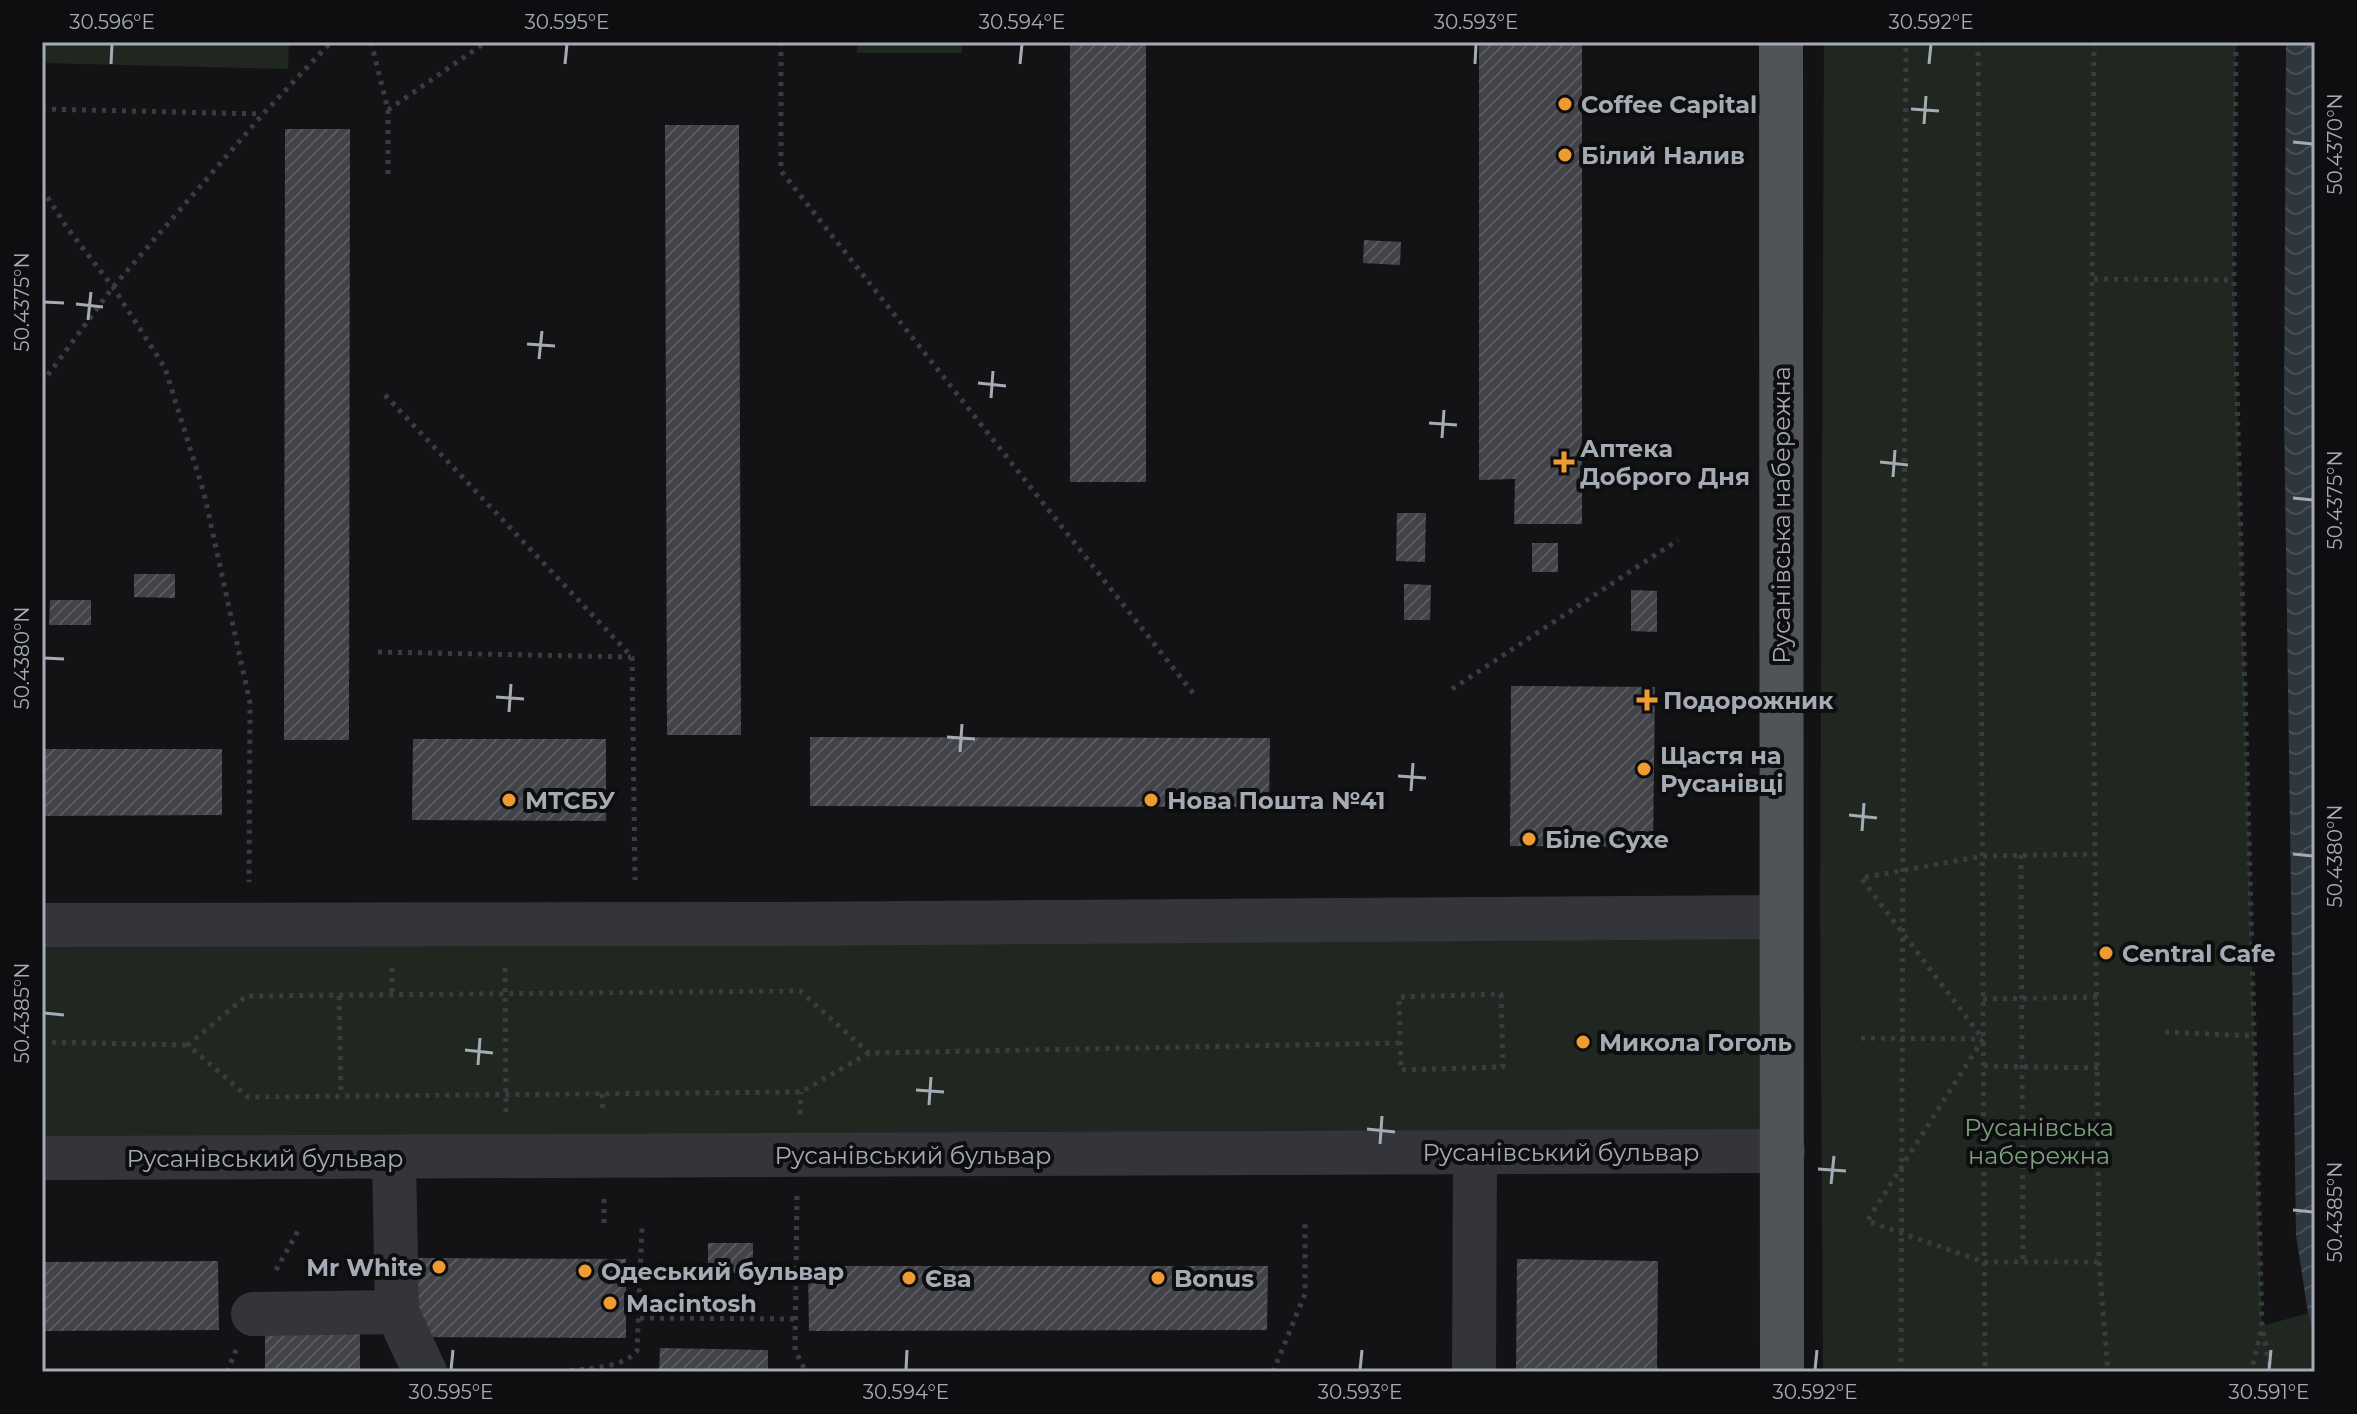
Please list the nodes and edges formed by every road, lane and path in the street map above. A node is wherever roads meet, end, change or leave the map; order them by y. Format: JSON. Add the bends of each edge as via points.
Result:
{"nodes":[{"id":1,"x":331,"y":42,"type":"edge"},
{"id":2,"x":371,"y":42,"type":"edge"},
{"id":3,"x":486,"y":42,"type":"edge"},
{"id":4,"x":781,"y":42,"type":"edge"},
{"id":5,"x":1781,"y":42,"type":"edge"},
{"id":6,"x":1906,"y":42,"type":"edge"},
{"id":7,"x":1978,"y":42,"type":"edge"},
{"id":8,"x":2094,"y":42,"type":"edge"},
{"id":9,"x":2236,"y":42,"type":"edge"},
{"id":10,"x":42,"y":109,"type":"edge"},
{"id":11,"x":388,"y":110,"type":"junction"},
{"id":12,"x":263,"y":114,"type":"junction"},
{"id":13,"x":388,"y":178,"type":"dead end"},
{"id":14,"x":42,"y":189,"type":"edge"},
{"id":15,"x":2094,"y":279,"type":"junction"},
{"id":16,"x":2234,"y":280,"type":"junction"},
{"id":17,"x":113,"y":287,"type":"junction"},
{"id":18,"x":42,"y":383,"type":"edge"},
{"id":19,"x":385,"y":395,"type":"dead end"},
{"id":20,"x":1678,"y":540,"type":"dead end"},
{"id":21,"x":378,"y":652,"type":"dead end"},
{"id":22,"x":632,"y":657,"type":"junction"},
{"id":23,"x":1452,"y":689,"type":"dead end"},
{"id":24,"x":1193,"y":693,"type":"dead end"},
{"id":25,"x":2097,"y":854,"type":"junction"},
{"id":26,"x":2021,"y":855,"type":"junction"},
{"id":27,"x":1983,"y":856,"type":"junction"},
{"id":28,"x":1903,"y":871,"type":"junction"},
{"id":29,"x":635,"y":882,"type":"dead end"},
{"id":30,"x":249,"y":883,"type":"dead end"},
{"id":31,"x":1781,"y":917,"type":"junction"},
{"id":32,"x":504,"y":923,"type":"junction"},
{"id":33,"x":42,"y":925,"type":"edge"},
{"id":34,"x":1903,"y":934,"type":"junction"},
{"id":35,"x":505,"y":994,"type":"junction"},
{"id":36,"x":339,"y":996,"type":"junction"},
{"id":37,"x":2098,"y":997,"type":"junction"},
{"id":38,"x":1983,"y":999,"type":"junction"},
{"id":39,"x":2021,"y":999,"type":"junction"},
{"id":40,"x":2165,"y":1032,"type":"dead end"},
{"id":41,"x":2254,"y":1036,"type":"junction"},
{"id":42,"x":1861,"y":1038,"type":"dead end"},
{"id":43,"x":1902,"y":1038,"type":"junction"},
{"id":44,"x":1983,"y":1039,"type":"junction"},
{"id":45,"x":42,"y":1042,"type":"edge"},
{"id":46,"x":1401,"y":1043,"type":"junction"},
{"id":47,"x":188,"y":1045,"type":"junction"},
{"id":48,"x":869,"y":1053,"type":"junction"},
{"id":49,"x":2022,"y":1065,"type":"junction"},
{"id":50,"x":1983,"y":1066,"type":"junction"},
{"id":51,"x":2099,"y":1068,"type":"junction"},
{"id":52,"x":801,"y":1092,"type":"junction"},
{"id":53,"x":506,"y":1094,"type":"junction"},
{"id":54,"x":341,"y":1096,"type":"junction"},
{"id":55,"x":1783,"y":1151,"type":"junction"},
{"id":56,"x":1475,"y":1152,"type":"junction"},
{"id":57,"x":798,"y":1156,"type":"junction"},
{"id":58,"x":506,"y":1157,"type":"junction"},
{"id":59,"x":42,"y":1158,"type":"edge"},
{"id":60,"x":394,"y":1158,"type":"junction"},
{"id":61,"x":1901,"y":1167,"type":"junction"},
{"id":62,"x":1305,"y":1223,"type":"dead end"},
{"id":63,"x":642,"y":1227,"type":"dead end"},
{"id":64,"x":1901,"y":1232,"type":"junction"},
{"id":65,"x":1984,"y":1262,"type":"junction"},
{"id":66,"x":2023,"y":1262,"type":"junction"},
{"id":67,"x":2099,"y":1262,"type":"junction"},
{"id":68,"x":397,"y":1312,"type":"junction"},
{"id":69,"x":253,"y":1314,"type":"dead end"},
{"id":70,"x":640,"y":1318,"type":"junction"},
{"id":71,"x":795,"y":1319,"type":"junction"},
{"id":72,"x":2262,"y":1327,"type":"junction"},
{"id":73,"x":425,"y":1372,"type":"edge"},
{"id":74,"x":560,"y":1372,"type":"edge"},
{"id":75,"x":806,"y":1372,"type":"edge"},
{"id":76,"x":1273,"y":1372,"type":"edge"},
{"id":77,"x":1474,"y":1372,"type":"edge"},
{"id":78,"x":1782,"y":1372,"type":"edge"},
{"id":79,"x":1901,"y":1372,"type":"edge"},
{"id":80,"x":1985,"y":1372,"type":"edge"},
{"id":81,"x":2108,"y":1372,"type":"edge"},
{"id":82,"x":2251,"y":1372,"type":"edge"},
{"id":83,"x":2271,"y":1372,"type":"edge"}],
"edges":[{"from":1,"to":12,"type":"path"},
{"from":2,"to":11,"type":"path"},
{"from":3,"to":11,"type":"path"},
{"from":4,"to":24,"type":"path","via":[[781,171]]},
{"from":5,"to":31,"type":"main road","name":"Русанівська набережна"},
{"from":6,"to":28,"type":"path"},
{"from":7,"to":27,"type":"path"},
{"from":8,"to":15,"type":"path"},
{"from":9,"to":16,"type":"path"},
{"from":10,"to":12,"type":"path"},
{"from":11,"to":13,"type":"path"},
{"from":12,"to":17,"type":"path"},
{"from":14,"to":17,"type":"path"},
{"from":15,"to":16,"type":"path"},
{"from":15,"to":25,"type":"path"},
{"from":16,"to":41,"type":"path"},
{"from":17,"to":18,"type":"path"},
{"from":17,"to":30,"type":"path","via":[[165,368],[204,493],[250,703]]},
{"from":19,"to":22,"type":"path"},
{"from":20,"to":23,"type":"path"},
{"from":21,"to":22,"type":"path"},
{"from":22,"to":29,"type":"path"},
{"from":25,"to":26,"type":"path"},
{"from":25,"to":37,"type":"path"},
{"from":26,"to":27,"type":"path"},
{"from":26,"to":39,"type":"path"},
{"from":27,"to":28,"type":"path"},
{"from":27,"to":38,"type":"path"},
{"from":28,"to":34,"type":"path"},
{"from":28,"to":34,"type":"path","via":[[1861,878]]},
{"from":31,"to":32,"type":"street"},
{"from":31,"to":55,"type":"main road","name":"Русанівська набережна"},
{"from":32,"to":33,"type":"street"},
{"from":32,"to":35,"type":"path"},
{"from":34,"to":43,"type":"path"},
{"from":34,"to":44,"type":"path"},
{"from":35,"to":36,"type":"path"},
{"from":35,"to":48,"type":"path","via":[[800,991]]},
{"from":35,"to":53,"type":"path"},
{"from":36,"to":47,"type":"path","via":[[246,996]]},
{"from":36,"to":54,"type":"path"},
{"from":37,"to":39,"type":"path"},
{"from":37,"to":51,"type":"path"},
{"from":38,"to":39,"type":"path"},
{"from":38,"to":44,"type":"path"},
{"from":39,"to":49,"type":"path"},
{"from":40,"to":41,"type":"path"},
{"from":41,"to":72,"type":"path"},
{"from":42,"to":43,"type":"path"},
{"from":43,"to":44,"type":"path"},
{"from":43,"to":61,"type":"path"},
{"from":44,"to":50,"type":"path"},
{"from":44,"to":61,"type":"path"},
{"from":45,"to":47,"type":"path"},
{"from":46,"to":46,"type":"path","via":[[1401,1070],[1503,1067],[1501,994],[1399,997]]},
{"from":46,"to":48,"type":"path"},
{"from":47,"to":54,"type":"path","via":[[248,1097]]},
{"from":48,"to":52,"type":"path"},
{"from":49,"to":50,"type":"path"},
{"from":49,"to":51,"type":"path"},
{"from":49,"to":66,"type":"path"},
{"from":50,"to":65,"type":"path"},
{"from":51,"to":67,"type":"path"},
{"from":52,"to":53,"type":"path"},
{"from":52,"to":57,"type":"path"},
{"from":53,"to":54,"type":"path"},
{"from":53,"to":58,"type":"path"},
{"from":55,"to":56,"type":"street","name":"Русанівський бульвар"},
{"from":55,"to":78,"type":"main road","name":"Русанівська набережна"},
{"from":56,"to":57,"type":"street","name":"Русанівський бульвар"},
{"from":56,"to":77,"type":"street"},
{"from":57,"to":58,"type":"street","name":"Русанівський бульвар"},
{"from":57,"to":71,"type":"path"},
{"from":58,"to":60,"type":"street","name":"Русанівський бульвар"},
{"from":59,"to":60,"type":"street","name":"Русанівський бульвар"},
{"from":60,"to":68,"type":"street"},
{"from":61,"to":64,"type":"path"},
{"from":61,"to":64,"type":"path","via":[[1867,1221]]},
{"from":62,"to":76,"type":"path","via":[[1305,1294]]},
{"from":63,"to":70,"type":"path"},
{"from":64,"to":65,"type":"path"},
{"from":64,"to":79,"type":"path"},
{"from":65,"to":66,"type":"path"},
{"from":65,"to":80,"type":"path"},
{"from":66,"to":67,"type":"path"},
{"from":67,"to":81,"type":"path"},
{"from":68,"to":69,"type":"street"},
{"from":68,"to":73,"type":"street"},
{"from":70,"to":71,"type":"path"},
{"from":70,"to":74,"type":"path","via":[[640,1340],[630,1359]]},
{"from":71,"to":75,"type":"path","via":[[795,1350]]},
{"from":72,"to":82,"type":"path"},
{"from":72,"to":83,"type":"path"}]}
